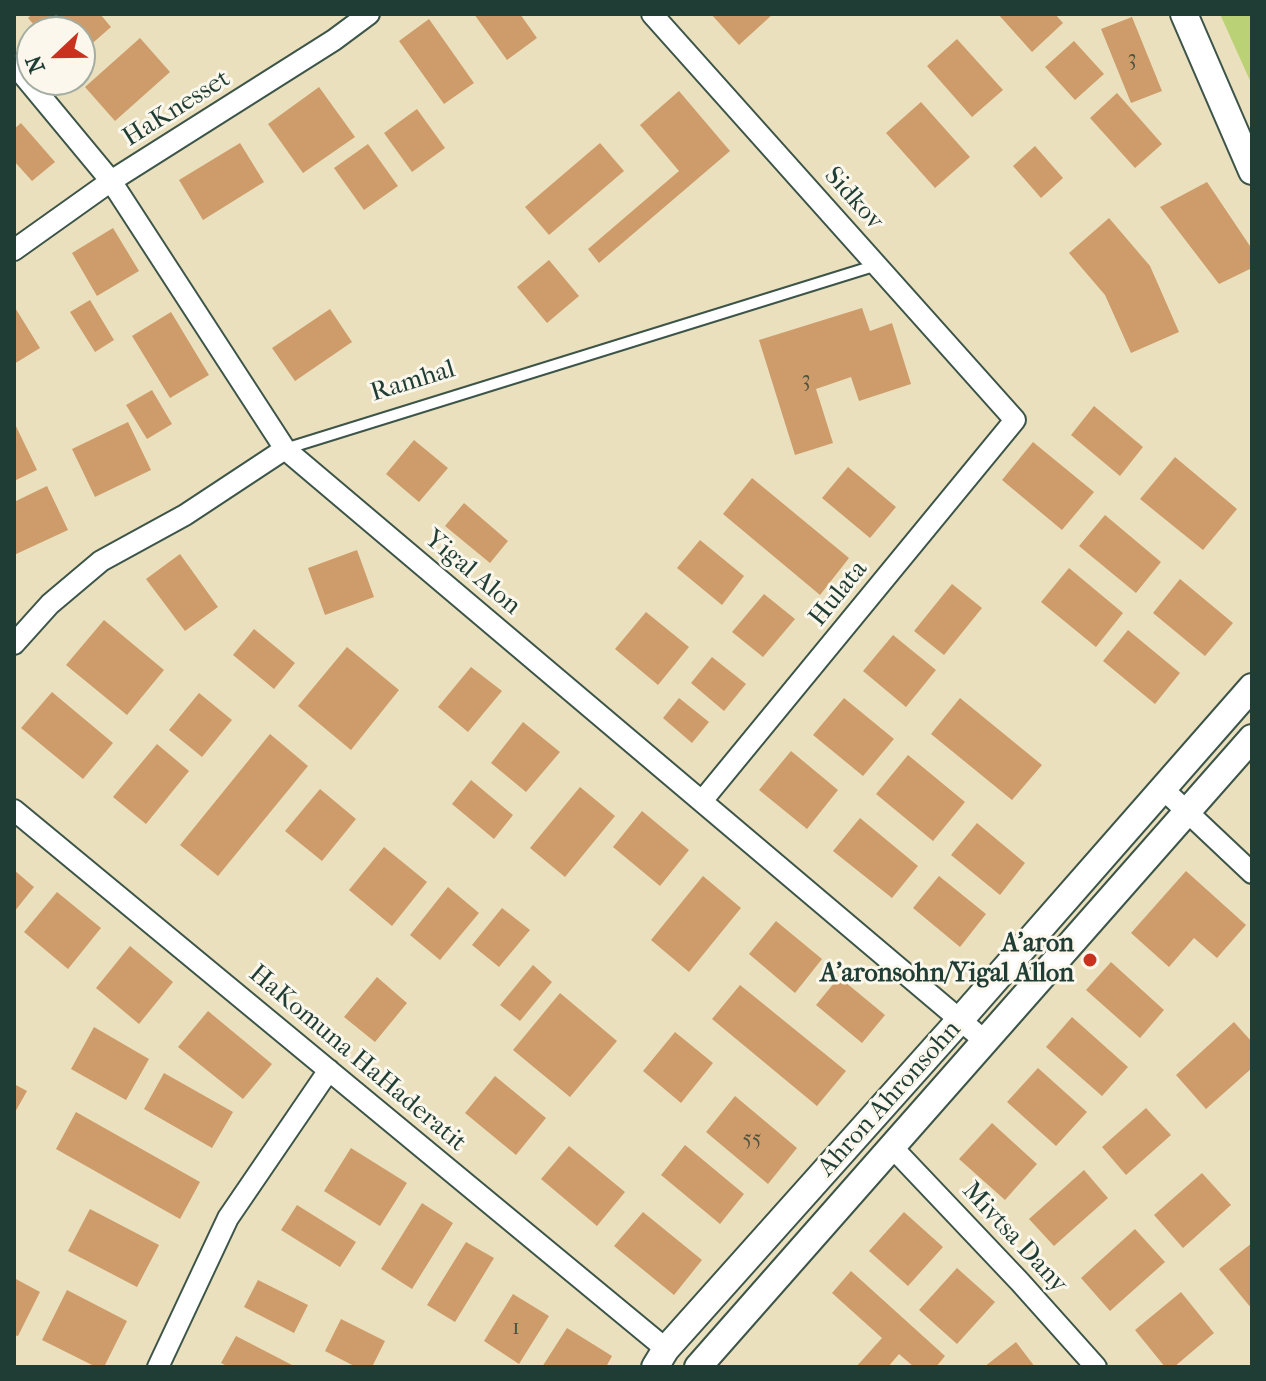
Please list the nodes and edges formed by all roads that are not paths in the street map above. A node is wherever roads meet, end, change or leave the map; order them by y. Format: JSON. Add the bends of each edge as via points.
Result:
{"nodes":[{"id":1,"x":369,"y":14,"type":"edge"},
{"id":2,"x":652,"y":14,"type":"edge"},
{"id":3,"x":1184,"y":14,"type":"edge"},
{"id":4,"x":14,"y":64,"type":"edge"},
{"id":5,"x":1252,"y":171,"type":"edge"},
{"id":6,"x":111,"y":181,"type":"junction"},
{"id":7,"x":14,"y":250,"type":"edge"},
{"id":8,"x":877,"y":265,"type":"junction"},
{"id":9,"x":1015,"y":420,"type":"joint"},
{"id":10,"x":285,"y":449,"type":"junction"},
{"id":11,"x":14,"y":644,"type":"edge"},
{"id":12,"x":1252,"y":687,"type":"edge"},
{"id":13,"x":1252,"y":738,"type":"edge"},
{"id":14,"x":1163,"y":789,"type":"junction"},
{"id":15,"x":702,"y":801,"type":"junction"},
{"id":16,"x":14,"y":810,"type":"edge"},
{"id":17,"x":1188,"y":812,"type":"junction"},
{"id":18,"x":1252,"y":873,"type":"edge"},
{"id":19,"x":960,"y":1020,"type":"junction"},
{"id":20,"x":985,"y":1041,"type":"junction"},
{"id":21,"x":329,"y":1070,"type":"junction"},
{"id":22,"x":892,"y":1147,"type":"junction"},
{"id":23,"x":660,"y":1358,"type":"edge"},
{"id":24,"x":158,"y":1367,"type":"edge"},
{"id":25,"x":698,"y":1367,"type":"edge"},
{"id":26,"x":1096,"y":1367,"type":"edge"}],
"edges":[{"from":1,"to":6,"type":"street","name":"HaKnesset"},
{"from":2,"to":8,"type":"street","name":"Sidkov"},
{"from":3,"to":5,"type":"street"},
{"from":4,"to":6,"type":"street","name":"Yigal Alon"},
{"from":6,"to":7,"type":"street","name":"HaKnesset"},
{"from":6,"to":10,"type":"street","name":"Yigal Alon"},
{"from":8,"to":9,"type":"street","name":"Sidkov"},
{"from":8,"to":10,"type":"lane","name":"Ramhal"},
{"from":9,"to":15,"type":"street","name":"Hulata"},
{"from":10,"to":11,"type":"street","name":"Ramhal","via":[[185,515],[101,561],[50,604]]},
{"from":10,"to":15,"type":"street","name":"Yigal Alon"},
{"from":12,"to":14,"type":"street","name":"Ahron Ahronsohn"},
{"from":13,"to":17,"type":"street","name":"Ahron Ahronsohn"},
{"from":14,"to":17,"type":"street"},
{"from":14,"to":19,"type":"street","name":"Ahron Ahronsohn"},
{"from":15,"to":19,"type":"street","name":"Yigal Alon"},
{"from":16,"to":21,"type":"street","name":"HaKomuna HaHaderatit"},
{"from":17,"to":18,"type":"street"},
{"from":17,"to":20,"type":"street","name":"Ahron Ahronsohn"},
{"from":19,"to":20,"type":"street","name":"Yigal Alon"},
{"from":19,"to":23,"type":"street","name":"Ahron Ahronsohn"},
{"from":20,"to":22,"type":"street","name":"Ahron Ahronsohn"},
{"from":21,"to":23,"type":"street","name":"HaKomuna HaHaderatit"},
{"from":21,"to":24,"type":"street","via":[[228,1218]]},
{"from":22,"to":25,"type":"street","name":"Ahron Ahronsohn"},
{"from":22,"to":26,"type":"street","name":"Mivtsa Dany"}]}
